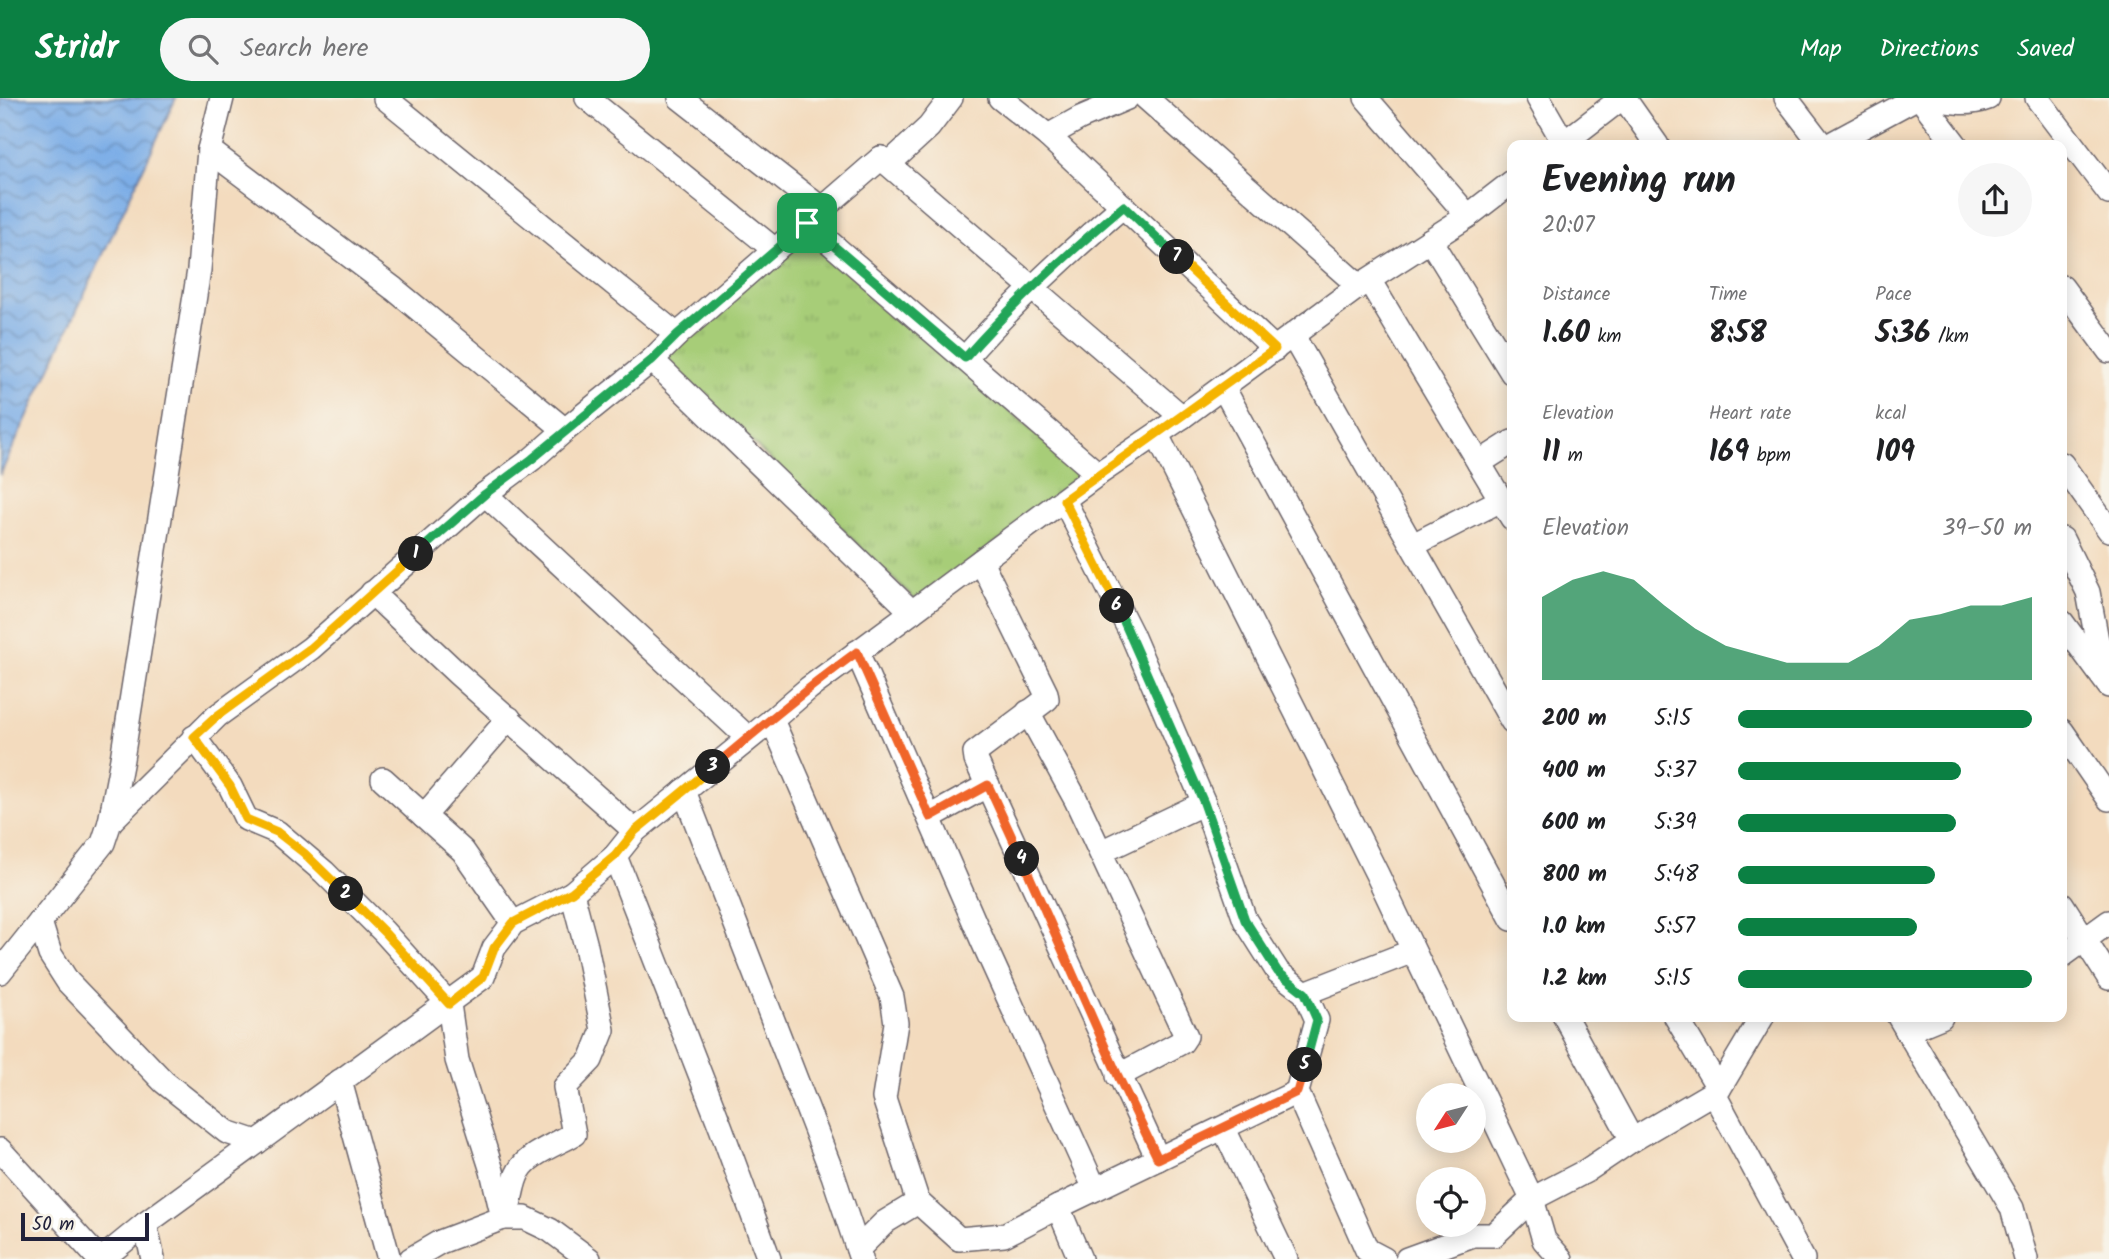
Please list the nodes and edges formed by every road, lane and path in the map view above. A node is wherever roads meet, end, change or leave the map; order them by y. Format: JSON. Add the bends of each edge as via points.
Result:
{"nodes":[{"id":1,"x":222,"y":98,"type":"edge"},
{"id":2,"x":385,"y":98,"type":"edge"},
{"id":3,"x":587,"y":98,"type":"edge"},
{"id":4,"x":680,"y":98,"type":"edge"},
{"id":5,"x":951,"y":98,"type":"edge"},
{"id":6,"x":1000,"y":98,"type":"edge"},
{"id":7,"x":1127,"y":98,"type":"edge"},
{"id":8,"x":1146,"y":98,"type":"edge"},
{"id":9,"x":1366,"y":98,"type":"edge"},
{"id":10,"x":1538,"y":98,"type":"edge"},
{"id":11,"x":1623,"y":98,"type":"edge"},
{"id":12,"x":1786,"y":98,"type":"edge"},
{"id":13,"x":1918,"y":98,"type":"edge"},
{"id":14,"x":1928,"y":98,"type":"edge"},
{"id":15,"x":1988,"y":98,"type":"edge"},
{"id":16,"x":2037,"y":98,"type":"edge"},
{"id":17,"x":1593,"y":107,"type":"edge"},
{"id":18,"x":1048,"y":136,"type":"junction"},
{"id":19,"x":1560,"y":140,"type":"edge"},
{"id":20,"x":1565,"y":140,"type":"edge"},
{"id":21,"x":1653,"y":140,"type":"edge"},
{"id":22,"x":1823,"y":140,"type":"edge"},
{"id":23,"x":1837,"y":140,"type":"edge"},
{"id":24,"x":1952,"y":140,"type":"edge"},
{"id":25,"x":209,"y":150,"type":"junction"},
{"id":26,"x":881,"y":158,"type":"junction"},
{"id":27,"x":1507,"y":186,"type":"edge"},
{"id":28,"x":2109,"y":192,"type":"edge"},
{"id":29,"x":1124,"y":206,"type":"junction"},
{"id":30,"x":815,"y":216,"type":"junction"},
{"id":31,"x":1468,"y":216,"type":"junction"},
{"id":32,"x":1430,"y":240,"type":"junction"},
{"id":33,"x":775,"y":250,"type":"junction"},
{"id":34,"x":1364,"y":283,"type":"junction"},
{"id":35,"x":1034,"y":289,"type":"junction"},
{"id":36,"x":2067,"y":294,"type":"edge"},
{"id":37,"x":677,"y":335,"type":"junction"},
{"id":38,"x":1284,"y":342,"type":"junction"},
{"id":39,"x":2109,"y":351,"type":"edge"},
{"id":40,"x":965,"y":358,"type":"junction"},
{"id":41,"x":1507,"y":358,"type":"edge"},
{"id":42,"x":652,"y":360,"type":"junction"},
{"id":43,"x":1223,"y":387,"type":"junction"},
{"id":44,"x":1182,"y":417,"type":"junction"},
{"id":45,"x":565,"y":430,"type":"junction"},
{"id":46,"x":1157,"y":435,"type":"junction"},
{"id":47,"x":1507,"y":445,"type":"edge"},
{"id":48,"x":1479,"y":463,"type":"junction"},
{"id":49,"x":2067,"y":471,"type":"edge"},
{"id":50,"x":1098,"y":474,"type":"junction"},
{"id":51,"x":485,"y":494,"type":"junction"},
{"id":52,"x":1064,"y":500,"type":"junction"},
{"id":53,"x":1506,"y":509,"type":"edge"},
{"id":54,"x":2109,"y":530,"type":"edge"},
{"id":55,"x":1413,"y":545,"type":"junction"},
{"id":56,"x":2067,"y":549,"type":"edge"},
{"id":57,"x":981,"y":561,"type":"junction"},
{"id":58,"x":372,"y":593,"type":"junction"},
{"id":59,"x":912,"y":612,"type":"junction"},
{"id":60,"x":2067,"y":629,"type":"edge"},
{"id":61,"x":857,"y":652,"type":"junction"},
{"id":62,"x":2109,"y":668,"type":"edge"},
{"id":63,"x":2109,"y":686,"type":"edge"},
{"id":64,"x":1028,"y":712,"type":"junction"},
{"id":65,"x":1507,"y":712,"type":"edge"},
{"id":66,"x":509,"y":718,"type":"junction"},
{"id":67,"x":772,"y":720,"type":"junction"},
{"id":68,"x":194,"y":737,"type":"junction"},
{"id":69,"x":748,"y":738,"type":"junction"},
{"id":70,"x":2067,"y":738,"type":"edge"},
{"id":71,"x":383,"y":779,"type":"dead end"},
{"id":72,"x":988,"y":785,"type":"junction"},
{"id":73,"x":684,"y":791,"type":"junction"},
{"id":74,"x":2109,"y":799,"type":"edge"},
{"id":75,"x":1204,"y":803,"type":"junction"},
{"id":76,"x":424,"y":816,"type":"junction"},
{"id":77,"x":930,"y":817,"type":"junction"},
{"id":78,"x":110,"y":822,"type":"junction"},
{"id":79,"x":635,"y":831,"type":"junction"},
{"id":80,"x":1101,"y":852,"type":"junction"},
{"id":81,"x":615,"y":856,"type":"junction"},
{"id":82,"x":572,"y":892,"type":"junction"},
{"id":83,"x":1507,"y":910,"type":"edge"},
{"id":84,"x":2067,"y":912,"type":"edge"},
{"id":85,"x":40,"y":922,"type":"junction"},
{"id":86,"x":2109,"y":922,"type":"edge"},
{"id":87,"x":513,"y":923,"type":"junction"},
{"id":88,"x":2085,"y":939,"type":"junction"},
{"id":89,"x":1413,"y":951,"type":"junction"},
{"id":90,"x":2067,"y":952,"type":"edge"},
{"id":91,"x":0,"y":972,"type":"edge"},
{"id":92,"x":2109,"y":978,"type":"edge"},
{"id":93,"x":1305,"y":993,"type":"junction"},
{"id":94,"x":449,"y":1004,"type":"junction"},
{"id":95,"x":1568,"y":1022,"type":"edge"},
{"id":96,"x":1679,"y":1022,"type":"edge"},
{"id":97,"x":1759,"y":1022,"type":"edge"},
{"id":98,"x":1903,"y":1024,"type":"edge"},
{"id":99,"x":1118,"y":1076,"type":"junction"},
{"id":100,"x":340,"y":1081,"type":"junction"},
{"id":101,"x":1716,"y":1090,"type":"junction"},
{"id":102,"x":1297,"y":1092,"type":"junction"},
{"id":103,"x":1224,"y":1129,"type":"junction"},
{"id":104,"x":1632,"y":1140,"type":"junction"},
{"id":105,"x":257,"y":1142,"type":"junction"},
{"id":106,"x":0,"y":1150,"type":"edge"},
{"id":107,"x":1158,"y":1159,"type":"junction"},
{"id":108,"x":1095,"y":1189,"type":"junction"},
{"id":109,"x":1532,"y":1199,"type":"junction"},
{"id":110,"x":918,"y":1202,"type":"junction"},
{"id":111,"x":1058,"y":1207,"type":"junction"},
{"id":112,"x":503,"y":1218,"type":"junction"},
{"id":113,"x":145,"y":1224,"type":"junction"},
{"id":114,"x":963,"y":1249,"type":"edge"},
{"id":115,"x":860,"y":1254,"type":"edge"},
{"id":116,"x":100,"y":1259,"type":"edge"},
{"id":117,"x":153,"y":1259,"type":"edge"},
{"id":118,"x":389,"y":1259,"type":"edge"},
{"id":119,"x":411,"y":1259,"type":"edge"},
{"id":120,"x":589,"y":1259,"type":"edge"},
{"id":121,"x":769,"y":1259,"type":"edge"},
{"id":122,"x":1080,"y":1259,"type":"edge"},
{"id":123,"x":1286,"y":1259,"type":"edge"},
{"id":124,"x":1384,"y":1259,"type":"edge"},
{"id":125,"x":1406,"y":1259,"type":"edge"},
{"id":126,"x":1561,"y":1259,"type":"edge"},
{"id":127,"x":1803,"y":1259,"type":"edge"},
{"id":128,"x":2026,"y":1259,"type":"edge"}],
"edges":[{"from":1,"to":25,"type":"street"},
{"from":2,"to":37,"type":"street"},
{"from":3,"to":33,"type":"street"},
{"from":4,"to":30,"type":"street"},
{"from":5,"to":26,"type":"street","via":[[929,127],[891,162]]},
{"from":6,"to":18,"type":"street"},
{"from":7,"to":18,"type":"street"},
{"from":8,"to":34,"type":"street"},
{"from":9,"to":31,"type":"street"},
{"from":10,"to":19,"type":"street"},
{"from":11,"to":17,"type":"street"},
{"from":11,"to":21,"type":"street"},
{"from":12,"to":22,"type":"street"},
{"from":13,"to":23,"type":"street"},
{"from":13,"to":24,"type":"street"},
{"from":14,"to":15,"type":"street","via":[[1962,104]]},
{"from":16,"to":28,"type":"street"},
{"from":17,"to":20,"type":"street"},
{"from":18,"to":29,"type":"street"},
{"from":25,"to":45,"type":"street","via":[[394,289]]},
{"from":25,"to":78,"type":"street","via":[[199,270]]},
{"from":26,"to":30,"type":"street"},
{"from":26,"to":35,"type":"street"},
{"from":27,"to":31,"type":"street"},
{"from":29,"to":35,"type":"street"},
{"from":29,"to":38,"type":"street"},
{"from":30,"to":33,"type":"street"},
{"from":30,"to":40,"type":"street"},
{"from":31,"to":32,"type":"street"},
{"from":32,"to":34,"type":"street"},
{"from":32,"to":41,"type":"street"},
{"from":33,"to":37,"type":"street"},
{"from":34,"to":38,"type":"street"},
{"from":34,"to":48,"type":"street"},
{"from":35,"to":40,"type":"street","via":[[997,321]]},
{"from":35,"to":44,"type":"street"},
{"from":36,"to":39,"type":"street"},
{"from":37,"to":42,"type":"street"},
{"from":38,"to":43,"type":"street"},
{"from":38,"to":55,"type":"street"},
{"from":40,"to":50,"type":"street"},
{"from":42,"to":45,"type":"street"},
{"from":42,"to":59,"type":"street"},
{"from":43,"to":44,"type":"street"},
{"from":43,"to":83,"type":"street"},
{"from":44,"to":46,"type":"street"},
{"from":45,"to":51,"type":"street"},
{"from":46,"to":50,"type":"street"},
{"from":46,"to":89,"type":"street"},
{"from":47,"to":48,"type":"street"},
{"from":48,"to":53,"type":"street"},
{"from":49,"to":54,"type":"street"},
{"from":50,"to":52,"type":"street"},
{"from":51,"to":58,"type":"street"},
{"from":51,"to":69,"type":"street"},
{"from":52,"to":57,"type":"street"},
{"from":52,"to":75,"type":"street","via":[[1132,635]]},
{"from":53,"to":55,"type":"street"},
{"from":55,"to":65,"type":"street"},
{"from":56,"to":62,"type":"street","via":[[2088,592]]},
{"from":57,"to":59,"type":"street"},
{"from":57,"to":64,"type":"street","via":[[1046,693],[1047,699]]},
{"from":58,"to":66,"type":"street"},
{"from":58,"to":68,"type":"street","via":[[311,648]]},
{"from":59,"to":61,"type":"street"},
{"from":60,"to":63,"type":"street"},
{"from":61,"to":67,"type":"street"},
{"from":61,"to":77,"type":"street"},
{"from":64,"to":72,"type":"street","via":[[975,753]]},
{"from":64,"to":80,"type":"street"},
{"from":66,"to":76,"type":"street"},
{"from":66,"to":79,"type":"street"},
{"from":67,"to":69,"type":"street"},
{"from":67,"to":110,"type":"street","via":[[892,997],[895,1023],[884,1098]]},
{"from":68,"to":78,"type":"street"},
{"from":68,"to":94,"type":"street","via":[[230,786],[246,819],[277,832],[314,863]]},
{"from":69,"to":73,"type":"street"},
{"from":70,"to":74,"type":"street"},
{"from":71,"to":76,"type":"street"},
{"from":72,"to":77,"type":"street"},
{"from":72,"to":99,"type":"street"},
{"from":73,"to":79,"type":"street"},
{"from":73,"to":115,"type":"street"},
{"from":75,"to":80,"type":"street"},
{"from":75,"to":93,"type":"street","via":[[1245,920],[1278,972]]},
{"from":76,"to":87,"type":"street","via":[[463,851]]},
{"from":77,"to":108,"type":"street"},
{"from":78,"to":85,"type":"street","via":[[103,843]]},
{"from":79,"to":81,"type":"street"},
{"from":80,"to":99,"type":"street","via":[[1186,1036]]},
{"from":81,"to":82,"type":"street"},
{"from":81,"to":121,"type":"street"},
{"from":82,"to":87,"type":"street"},
{"from":82,"to":112,"type":"street","via":[[603,1030],[591,1060],[565,1087],[574,1134],[528,1160],[518,1171]]},
{"from":84,"to":88,"type":"street"},
{"from":85,"to":91,"type":"street"},
{"from":85,"to":105,"type":"street","via":[[50,954],[68,982],[164,1082],[227,1132]]},
{"from":86,"to":88,"type":"street"},
{"from":87,"to":94,"type":"street","via":[[494,948],[483,977]]},
{"from":88,"to":90,"type":"street"},
{"from":88,"to":92,"type":"street"},
{"from":89,"to":93,"type":"street"},
{"from":89,"to":109,"type":"street"},
{"from":93,"to":102,"type":"street","via":[[1317,1020]]},
{"from":94,"to":100,"type":"street"},
{"from":94,"to":112,"type":"street","via":[[457,1060]]},
{"from":95,"to":104,"type":"street"},
{"from":96,"to":101,"type":"street"},
{"from":97,"to":101,"type":"street"},
{"from":98,"to":128,"type":"street","via":[[2012,1209]]},
{"from":99,"to":107,"type":"street"},
{"from":100,"to":105,"type":"street"},
{"from":100,"to":118,"type":"street"},
{"from":101,"to":104,"type":"street"},
{"from":101,"to":127,"type":"street"},
{"from":102,"to":103,"type":"street"},
{"from":102,"to":124,"type":"street","via":[[1367,1250]]},
{"from":103,"to":107,"type":"street"},
{"from":103,"to":123,"type":"street"},
{"from":104,"to":109,"type":"street"},
{"from":105,"to":113,"type":"street"},
{"from":106,"to":116,"type":"street"},
{"from":107,"to":108,"type":"street"},
{"from":108,"to":111,"type":"street"},
{"from":109,"to":125,"type":"street","via":[[1494,1235],[1473,1235]]},
{"from":109,"to":126,"type":"street","via":[[1544,1240]]},
{"from":110,"to":114,"type":"street"},
{"from":110,"to":115,"type":"street","via":[[885,1222]]},
{"from":111,"to":114,"type":"street","via":[[1004,1235]]},
{"from":111,"to":122,"type":"street"},
{"from":112,"to":119,"type":"street","via":[[440,1242]]},
{"from":112,"to":120,"type":"street","via":[[526,1218]]},
{"from":113,"to":116,"type":"street"},
{"from":113,"to":117,"type":"street"}]}
